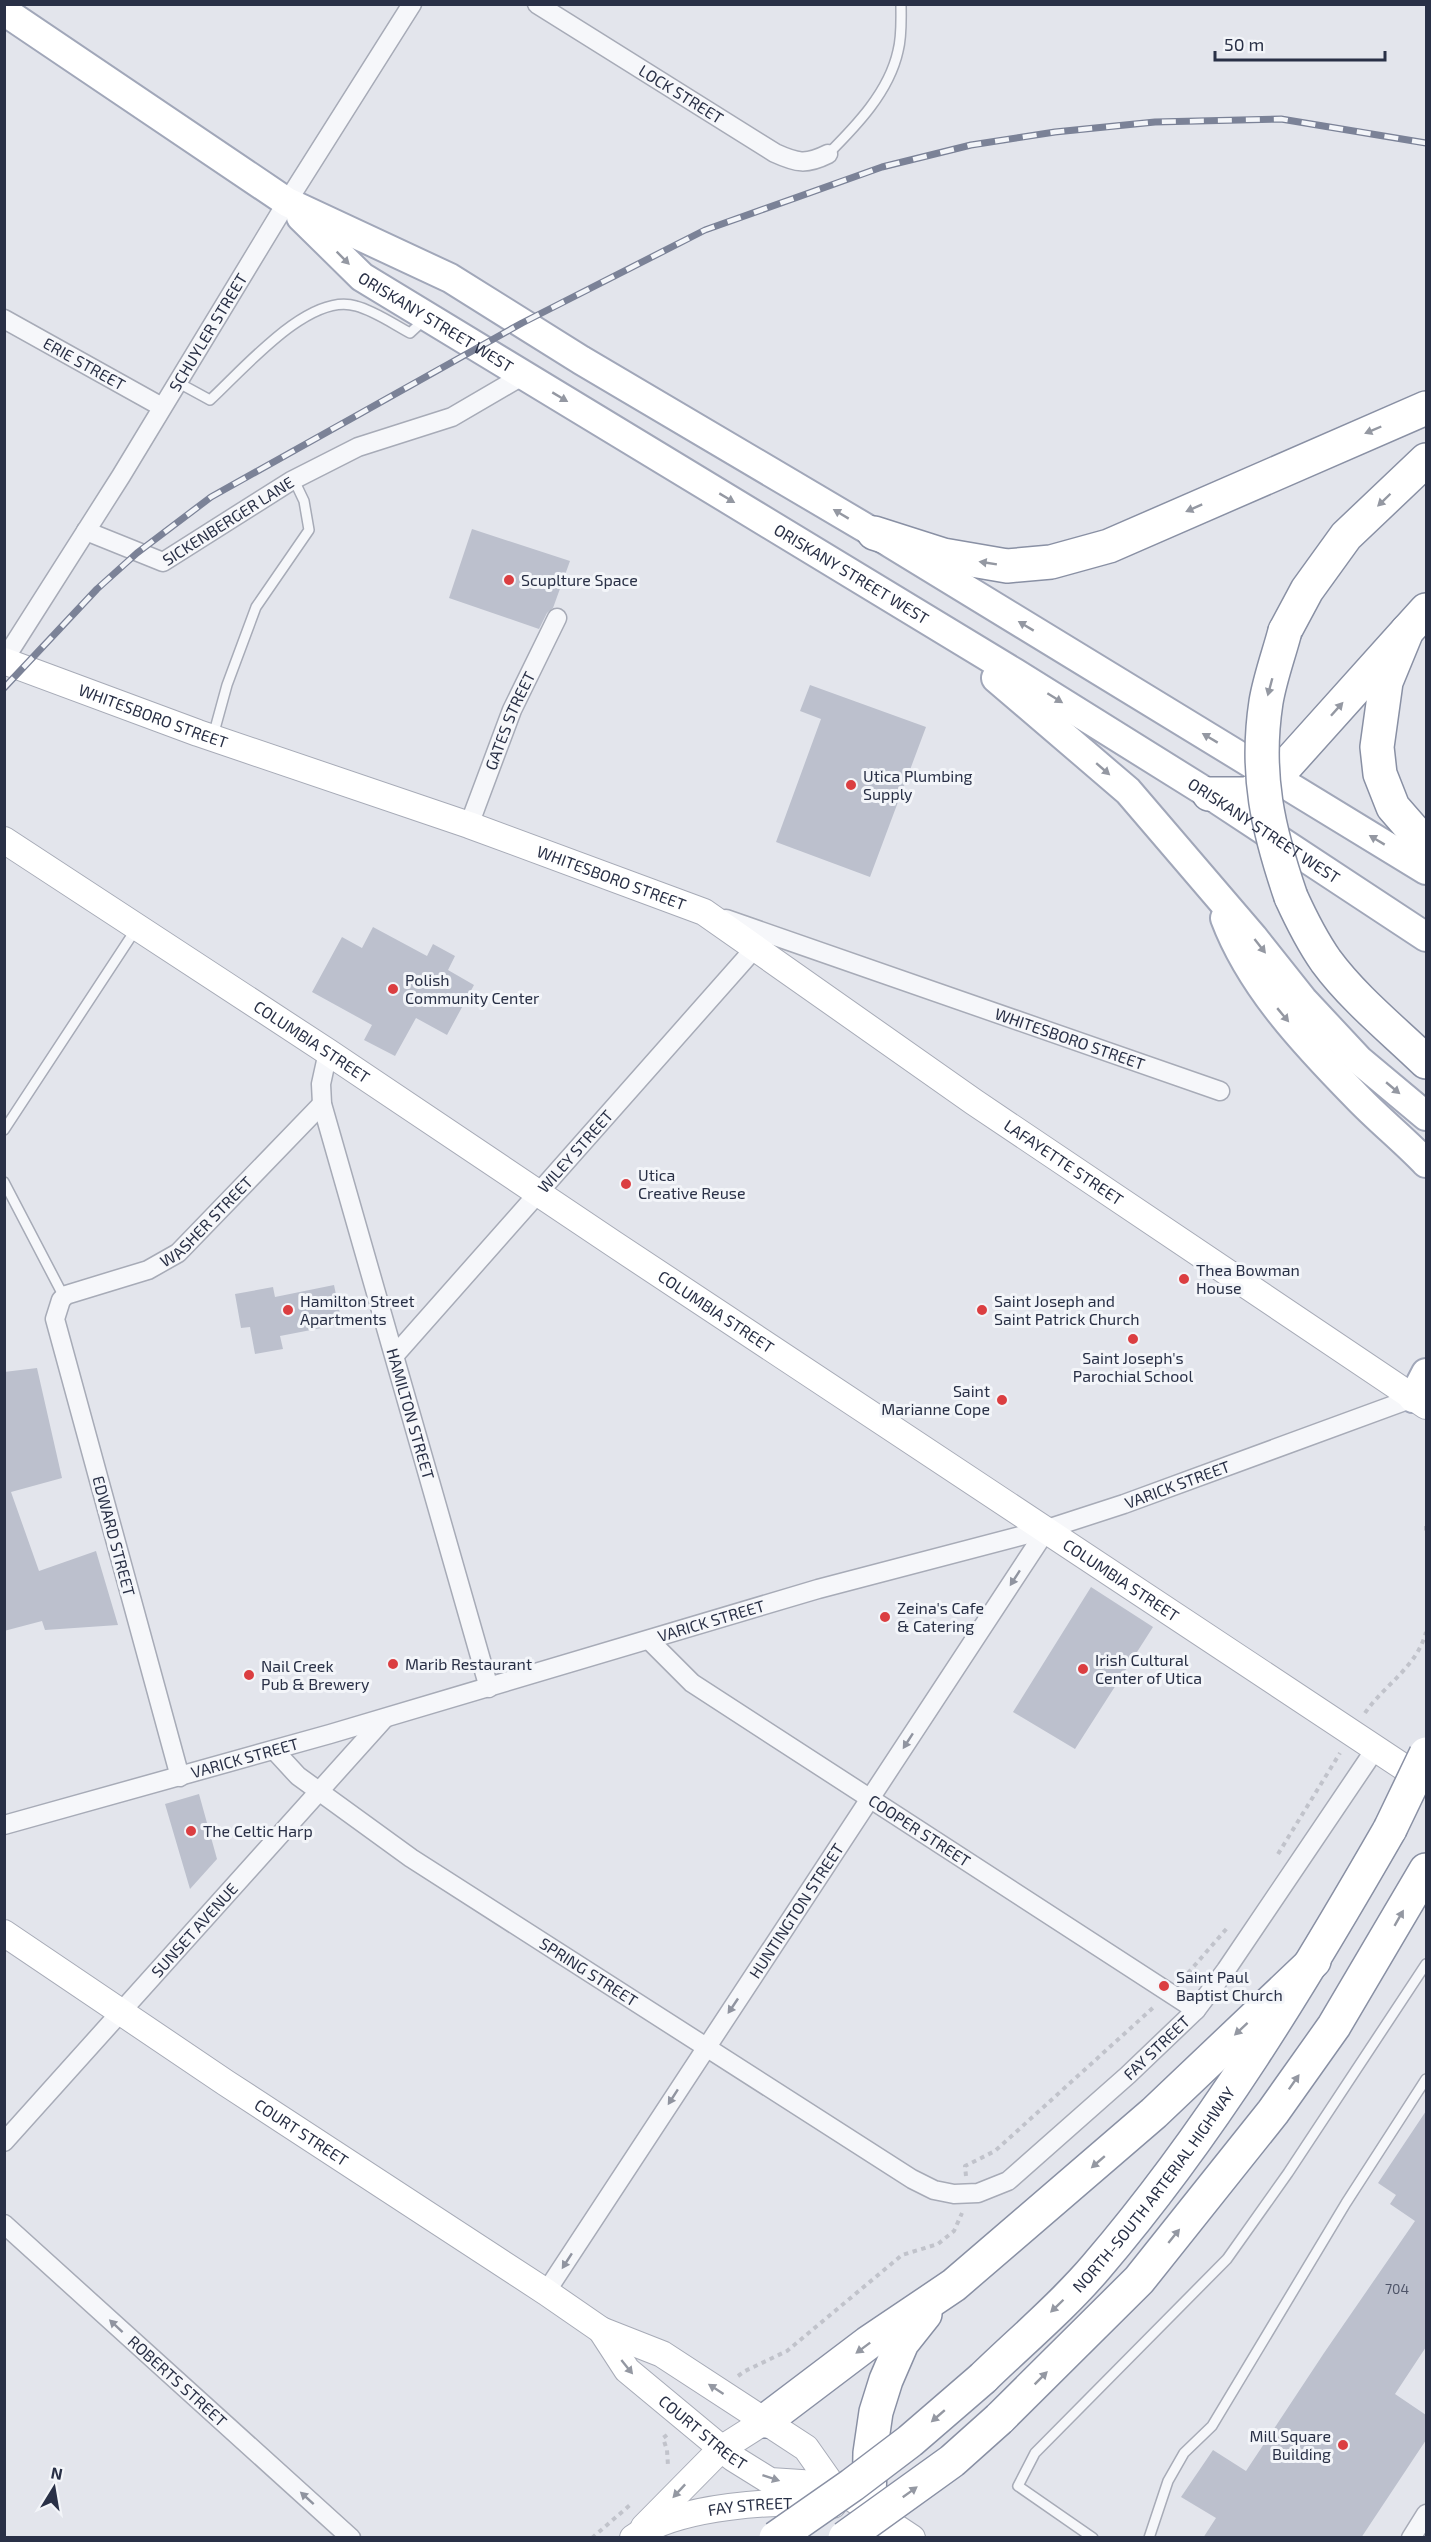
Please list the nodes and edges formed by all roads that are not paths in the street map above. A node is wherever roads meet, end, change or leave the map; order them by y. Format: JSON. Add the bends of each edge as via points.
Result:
{"nodes":[{"id":1,"x":412,"y":4,"type":"edge"},
{"id":2,"x":537,"y":4,"type":"edge"},
{"id":3,"x":902,"y":4,"type":"edge"},
{"id":4,"x":4,"y":11,"type":"edge"},
{"id":5,"x":828,"y":154,"type":"joint"},
{"id":6,"x":287,"y":202,"type":"junction"},
{"id":7,"x":4,"y":320,"type":"edge"},
{"id":8,"x":419,"y":325,"type":"junction"},
{"id":9,"x":524,"y":375,"type":"junction"},
{"id":10,"x":177,"y":382,"type":"junction"},
{"id":11,"x":162,"y":407,"type":"junction"},
{"id":12,"x":1426,"y":408,"type":"edge"},
{"id":13,"x":1426,"y":460,"type":"edge"},
{"id":14,"x":294,"y":480,"type":"junction"},
{"id":15,"x":86,"y":531,"type":"junction"},
{"id":16,"x":874,"y":533,"type":"junction"},
{"id":17,"x":557,"y":618,"type":"dead end"},
{"id":18,"x":1417,"y":621,"type":"edge"},
{"id":19,"x":931,"y":622,"type":"junction"},
{"id":20,"x":4,"y":661,"type":"edge"},
{"id":21,"x":213,"y":738,"type":"junction"},
{"id":22,"x":1275,"y":778,"type":"junction"},
{"id":23,"x":1209,"y":794,"type":"junction"},
{"id":24,"x":469,"y":825,"type":"junction"},
{"id":25,"x":4,"y":840,"type":"edge"},
{"id":26,"x":1426,"y":845,"type":"edge"},
{"id":27,"x":1426,"y":870,"type":"edge"},
{"id":28,"x":1214,"y":891,"type":"junction"},
{"id":29,"x":1291,"y":897,"type":"junction"},
{"id":30,"x":704,"y":912,"type":"junction"},
{"id":31,"x":138,"y":927,"type":"junction"},
{"id":32,"x":1426,"y":937,"type":"edge"},
{"id":33,"x":755,"y":948,"type":"junction"},
{"id":34,"x":1426,"y":1035,"type":"edge"},
{"id":35,"x":328,"y":1052,"type":"junction"},
{"id":36,"x":1426,"y":1062,"type":"edge"},
{"id":37,"x":1220,"y":1091,"type":"dead end"},
{"id":38,"x":322,"y":1104,"type":"junction"},
{"id":39,"x":1426,"y":1116,"type":"edge"},
{"id":40,"x":4,"y":1130,"type":"edge"},
{"id":41,"x":1426,"y":1163,"type":"edge"},
{"id":42,"x":4,"y":1182,"type":"edge"},
{"id":43,"x":539,"y":1194,"type":"junction"},
{"id":44,"x":64,"y":1297,"type":"junction"},
{"id":45,"x":396,"y":1355,"type":"junction"},
{"id":46,"x":1426,"y":1373,"type":"edge"},
{"id":47,"x":1420,"y":1402,"type":"edge"},
{"id":48,"x":1047,"y":1529,"type":"junction"},
{"id":49,"x":649,"y":1640,"type":"junction"},
{"id":50,"x":489,"y":1688,"type":"junction"},
{"id":51,"x":384,"y":1719,"type":"junction"},
{"id":52,"x":1376,"y":1748,"type":"junction"},
{"id":53,"x":274,"y":1750,"type":"junction"},
{"id":54,"x":1426,"y":1754,"type":"edge"},
{"id":55,"x":180,"y":1777,"type":"junction"},
{"id":56,"x":1426,"y":1782,"type":"edge"},
{"id":57,"x":320,"y":1793,"type":"junction"},
{"id":58,"x":870,"y":1800,"type":"junction"},
{"id":59,"x":4,"y":1825,"type":"edge"},
{"id":60,"x":1426,"y":1870,"type":"edge"},
{"id":61,"x":4,"y":1933,"type":"edge"},
{"id":62,"x":1314,"y":1961,"type":"junction"},
{"id":63,"x":1426,"y":1964,"type":"edge"},
{"id":64,"x":1196,"y":2010,"type":"junction"},
{"id":65,"x":122,"y":2012,"type":"junction"},
{"id":66,"x":705,"y":2048,"type":"junction"},
{"id":67,"x":1426,"y":2079,"type":"edge"},
{"id":68,"x":4,"y":2142,"type":"edge"},
{"id":69,"x":912,"y":2179,"type":"joint"},
{"id":70,"x":4,"y":2224,"type":"edge"},
{"id":71,"x":954,"y":2285,"type":"junction"},
{"id":72,"x":546,"y":2292,"type":"junction"},
{"id":73,"x":601,"y":2330,"type":"junction"},
{"id":74,"x":765,"y":2421,"type":"junction"},
{"id":75,"x":721,"y":2450,"type":"junction"},
{"id":76,"x":832,"y":2485,"type":"junction"},
{"id":77,"x":1426,"y":2514,"type":"edge"},
{"id":78,"x":874,"y":2523,"type":"edge"},
{"id":79,"x":634,"y":2536,"type":"edge"},
{"id":80,"x":351,"y":2538,"type":"edge"},
{"id":81,"x":776,"y":2538,"type":"edge"},
{"id":82,"x":845,"y":2538,"type":"edge"},
{"id":83,"x":912,"y":2538,"type":"edge"},
{"id":84,"x":1093,"y":2538,"type":"edge"},
{"id":85,"x":1149,"y":2538,"type":"edge"},
{"id":86,"x":1411,"y":2538,"type":"edge"}],
"edges":[{"from":1,"to":6,"type":"street","name":"SCHUYLER STREET"},
{"from":2,"to":5,"type":"street","name":"LOCK STREET","via":[[775,153],[793,161],[812,162]]},
{"from":3,"to":5,"type":"lane","via":[[898,52],[879,94],[856,127]]},
{"from":4,"to":6,"type":"main road","name":"ORISKANY STREET WEST"},
{"from":6,"to":8,"type":"main road","name":"ORISKANY STREET WEST","one_way":true,"via":[[362,277]]},
{"from":6,"to":10,"type":"street","name":"SCHUYLER STREET"},
{"from":16,"to":6,"type":"main road","name":"ORISKANY STREET WEST","one_way":true,"via":[[450,278]]},
{"from":7,"to":11,"type":"street","name":"ERIE STREET"},
{"from":8,"to":9,"type":"main road","name":"ORISKANY STREET WEST"},
{"from":8,"to":10,"type":"lane","via":[[355,305],[329,306],[299,319],[210,400]]},
{"from":9,"to":14,"type":"street","name":"SICKENBERGER LANE","via":[[452,417],[358,447]]},
{"from":9,"to":19,"type":"main road","name":"ORISKANY STREET WEST","one_way":true},
{"from":10,"to":11,"type":"street","name":"SCHUYLER STREET"},
{"from":11,"to":15,"type":"street","name":"SCHUYLER STREET"},
{"from":12,"to":16,"type":"highway","one_way":true,"via":[[1109,546],[1051,562],[1007,566],[964,559]]},
{"from":13,"to":29,"type":"highway","one_way":true,"bridge":true,"via":[[1347,536],[1307,590],[1286,631],[1266,701],[1262,759],[1272,841]]},
{"from":14,"to":15,"type":"street","name":"SICKENBERGER LANE","via":[[163,562]]},
{"from":14,"to":21,"type":"lane","via":[[304,501],[309,530],[256,607],[227,685]]},
{"from":15,"to":20,"type":"street","name":"SCHUYLER STREET"},
{"from":22,"to":16,"type":"main road","name":"ORISKANY STREET WEST","one_way":true},
{"from":17,"to":24,"type":"street","name":"GATES STREET","via":[[512,710]]},
{"from":22,"to":18,"type":"highway","one_way":true},
{"from":18,"to":26,"type":"highway","via":[[1386,682],[1377,747],[1380,774],[1394,807]]},
{"from":19,"to":23,"type":"main road","name":"ORISKANY STREET WEST","one_way":true},
{"from":19,"to":28,"type":"main road","one_way":true,"via":[[1128,791]]},
{"from":20,"to":21,"type":"street","name":"WHITESBORO STREET"},
{"from":21,"to":24,"type":"street","name":"WHITESBORO STREET"},
{"from":22,"to":23,"type":"highway","via":[[1248,794]]},
{"from":27,"to":22,"type":"main road","name":"ORISKANY STREET WEST","one_way":true},
{"from":23,"to":32,"type":"main road","name":"ORISKANY STREET WEST"},
{"from":24,"to":30,"type":"street","name":"WHITESBORO STREET"},
{"from":25,"to":31,"type":"street","name":"COLUMBIA STREET"},
{"from":28,"to":39,"type":"main road","one_way":true,"via":[[1303,1000],[1359,1060]]},
{"from":28,"to":41,"type":"main road","one_way":true,"via":[[1234,943],[1280,1012],[1357,1097]]},
{"from":29,"to":34,"type":"highway","via":[[1352,968]]},
{"from":29,"to":36,"type":"highway","via":[[1326,961]]},
{"from":30,"to":33,"type":"street","name":"LAFAYETTE STREET"},
{"from":30,"to":37,"type":"street","name":"WHITESBORO STREET"},
{"from":31,"to":35,"type":"street","name":"COLUMBIA STREET"},
{"from":31,"to":40,"type":"lane"},
{"from":33,"to":43,"type":"street","name":"WILEY STREET"},
{"from":33,"to":47,"type":"street","name":"LAFAYETTE STREET","via":[[974,1102]]},
{"from":35,"to":38,"type":"street","name":"HAMILTON STREET","via":[[321,1084]]},
{"from":35,"to":43,"type":"street","name":"COLUMBIA STREET"},
{"from":38,"to":44,"type":"street","name":"WASHER STREET","via":[[178,1253],[148,1270]]},
{"from":38,"to":45,"type":"street","name":"HAMILTON STREET"},
{"from":42,"to":44,"type":"lane"},
{"from":43,"to":45,"type":"street","name":"WILEY STREET"},
{"from":43,"to":48,"type":"street","name":"COLUMBIA STREET"},
{"from":44,"to":55,"type":"street","name":"EDWARD STREET","via":[[55,1319]]},
{"from":45,"to":50,"type":"street","name":"HAMILTON STREET"},
{"from":46,"to":47,"type":"main road"},
{"from":47,"to":48,"type":"street","name":"VARICK STREET"},
{"from":48,"to":49,"type":"street","name":"VARICK STREET","via":[[818,1589]]},
{"from":48,"to":52,"type":"street","name":"COLUMBIA STREET"},
{"from":48,"to":58,"type":"street","name":"HUNTINGTON STREET","one_way":true},
{"from":49,"to":50,"type":"street","name":"VARICK STREET"},
{"from":49,"to":58,"type":"street","name":"COOPER STREET","via":[[692,1683]]},
{"from":50,"to":51,"type":"street","name":"VARICK STREET"},
{"from":51,"to":53,"type":"street","name":"VARICK STREET"},
{"from":51,"to":57,"type":"street","name":"SUNSET AVENUE"},
{"from":52,"to":56,"type":"street","name":"COLUMBIA STREET"},
{"from":52,"to":64,"type":"street","name":"FAY STREET"},
{"from":53,"to":55,"type":"street","name":"VARICK STREET"},
{"from":53,"to":57,"type":"street","name":"SPRING STREET"},
{"from":54,"to":62,"type":"highway","name":"NORTH-SOUTH ARTERIAL HIGHWAY","bridge":true,"via":[[1390,1829]]},
{"from":55,"to":59,"type":"street","name":"VARICK STREET"},
{"from":57,"to":65,"type":"street","name":"SUNSET AVENUE"},
{"from":57,"to":66,"type":"street","name":"SPRING STREET","via":[[411,1858]]},
{"from":58,"to":64,"type":"street","name":"COOPER STREET"},
{"from":58,"to":66,"type":"street","name":"HUNTINGTON STREET","one_way":true},
{"from":82,"to":60,"type":"highway","one_way":true,"bridge":true,"via":[[952,2461],[1139,2280],[1274,2112],[1334,2026]]},
{"from":61,"to":65,"type":"street","name":"COURT STREET"},
{"from":62,"to":71,"type":"highway","one_way":true,"via":[[1154,2113]]},
{"from":62,"to":81,"type":"highway","name":"NORTH-SOUTH ARTERIAL HIGHWAY","one_way":true,"bridge":true,"via":[[1206,2127],[1094,2269],[982,2378],[910,2441]]},
{"from":63,"to":84,"type":"lane","via":[[1227,2259],[1035,2453],[1018,2486]]},
{"from":64,"to":69,"type":"street","name":"FAY STREET","via":[[1008,2181],[978,2193],[954,2194]]},
{"from":65,"to":68,"type":"street","name":"SUNSET AVENUE"},
{"from":65,"to":72,"type":"street","name":"COURT STREET"},
{"from":66,"to":69,"type":"street","name":"SPRING STREET"},
{"from":66,"to":72,"type":"street","name":"HUNTINGTON STREET","one_way":true},
{"from":67,"to":85,"type":"lane","via":[[1212,2427],[1184,2453],[1168,2481]]},
{"from":80,"to":70,"type":"street","name":"ROBERTS STREET","one_way":true},
{"from":71,"to":74,"type":"highway","one_way":true,"via":[[868,2343]]},
{"from":71,"to":78,"type":"highway","via":[[902,2343],[886,2379],[870,2453]]},
{"from":72,"to":73,"type":"street","name":"COURT STREET"},
{"from":74,"to":73,"type":"street","name":"COURT STREET","one_way":true,"via":[[662,2354]]},
{"from":73,"to":75,"type":"street","name":"COURT STREET","one_way":true,"via":[[627,2370]]},
{"from":74,"to":75,"type":"street","name":"FAY STREET"},
{"from":74,"to":76,"type":"street","name":"COURT STREET","via":[[806,2448]]},
{"from":75,"to":76,"type":"street","name":"COURT STREET","one_way":true,"via":[[770,2481]]},
{"from":75,"to":79,"type":"street","name":"FAY STREET","one_way":true},
{"from":76,"to":78,"type":"street","name":"COURT STREET"},
{"from":77,"to":86,"type":"street"},
{"from":78,"to":79,"type":"street","name":"FAY STREET","via":[[807,2502],[719,2508],[680,2517]]},
{"from":78,"to":83,"type":"street","name":"COURT STREET"}]}
